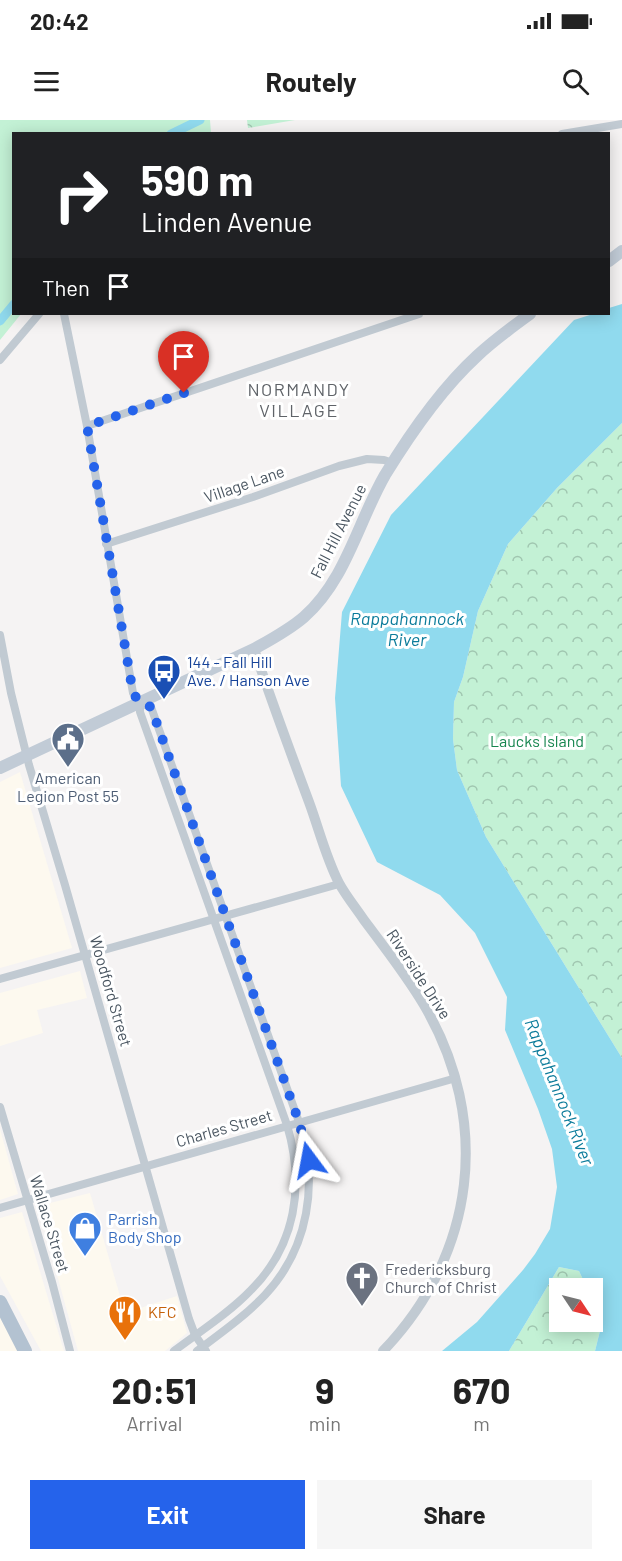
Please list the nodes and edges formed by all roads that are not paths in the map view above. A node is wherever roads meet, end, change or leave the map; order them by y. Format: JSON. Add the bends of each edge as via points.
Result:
{"nodes":[{"id":1,"x":622,"y":124,"type":"edge"},
{"id":2,"x":574,"y":132,"type":"edge"},
{"id":3,"x":622,"y":251,"type":"edge"},
{"id":4,"x":610,"y":260,"type":"edge"},
{"id":5,"x":38,"y":315,"type":"edge"},
{"id":6,"x":64,"y":315,"type":"edge"},
{"id":7,"x":416,"y":315,"type":"edge"},
{"id":8,"x":529,"y":315,"type":"edge"},
{"id":9,"x":0,"y":360,"type":"edge"},
{"id":10,"x":87,"y":426,"type":"junction"},
{"id":11,"x":393,"y":463,"type":"junction"},
{"id":12,"x":106,"y":544,"type":"junction"},
{"id":13,"x":0,"y":635,"type":"edge"},
{"id":14,"x":254,"y":649,"type":"junction"},
{"id":15,"x":140,"y":703,"type":"junction"},
{"id":16,"x":27,"y":755,"type":"junction"},
{"id":17,"x":0,"y":768,"type":"edge"},
{"id":18,"x":339,"y":884,"type":"junction"},
{"id":19,"x":226,"y":915,"type":"junction"},
{"id":20,"x":213,"y":919,"type":"junction"},
{"id":21,"x":86,"y":955,"type":"junction"},
{"id":22,"x":0,"y":979,"type":"edge"},
{"id":23,"x":456,"y":1078,"type":"junction"},
{"id":24,"x":0,"y":1107,"type":"edge"},
{"id":25,"x":299,"y":1122,"type":"junction"},
{"id":26,"x":287,"y":1125,"type":"junction"},
{"id":27,"x":145,"y":1167,"type":"junction"},
{"id":28,"x":27,"y":1199,"type":"junction"},
{"id":29,"x":0,"y":1208,"type":"edge"},
{"id":30,"x":0,"y":1302,"type":"edge"},
{"id":31,"x":15,"y":1332,"type":"junction"},
{"id":32,"x":195,"y":1335,"type":"junction"},
{"id":33,"x":202,"y":1350,"type":"edge"},
{"id":34,"x":25,"y":1351,"type":"edge"},
{"id":35,"x":30,"y":1351,"type":"edge"},
{"id":36,"x":70,"y":1351,"type":"edge"},
{"id":37,"x":174,"y":1351,"type":"edge"},
{"id":38,"x":383,"y":1351,"type":"edge"}],
"edges":[{"from":1,"to":2,"type":"street"},
{"from":3,"to":4,"type":"main road"},
{"from":5,"to":9,"type":"street"},
{"from":6,"to":10,"type":"street"},
{"from":7,"to":10,"type":"street"},
{"from":8,"to":11,"type":"main road","name":"Fall Hill Avenue","via":[[496,339],[454,380]]},
{"from":10,"to":12,"type":"street"},
{"from":11,"to":12,"type":"street","name":"Village Lane","via":[[367,459],[339,466]]},
{"from":11,"to":14,"type":"main road","name":"Fall Hill Avenue","via":[[328,588],[304,617]]},
{"from":12,"to":15,"type":"street","via":[[133,693]]},
{"from":13,"to":16,"type":"street","name":"Woodford Street"},
{"from":14,"to":15,"type":"main road","name":"Fall Hill Avenue"},
{"from":14,"to":18,"type":"street","name":"Riverside Drive"},
{"from":15,"to":16,"type":"main road","name":"Fall Hill Avenue"},
{"from":15,"to":19,"type":"street","via":[[151,707]]},
{"from":15,"to":20,"type":"street"},
{"from":16,"to":17,"type":"main road","name":"Fall Hill Avenue"},
{"from":16,"to":21,"type":"street","name":"Woodford Street"},
{"from":18,"to":19,"type":"street"},
{"from":18,"to":23,"type":"street","name":"Riverside Drive","via":[[423,1003]]},
{"from":19,"to":20,"type":"street"},
{"from":19,"to":25,"type":"street"},
{"from":20,"to":21,"type":"street"},
{"from":20,"to":26,"type":"street"},
{"from":21,"to":22,"type":"street"},
{"from":21,"to":27,"type":"street","name":"Woodford Street"},
{"from":23,"to":25,"type":"street","name":"Charles Street"},
{"from":23,"to":38,"type":"street","name":"Riverside Drive","via":[[467,1140],[464,1185],[454,1229],[424,1300]]},
{"from":24,"to":28,"type":"street","name":"Wallace Street"},
{"from":25,"to":26,"type":"street","name":"Charles Street"},
{"from":25,"to":33,"type":"street","via":[[309,1160],[310,1186],[296,1248],[266,1294]]},
{"from":26,"to":27,"type":"street","name":"Charles Street"},
{"from":26,"to":32,"type":"street","via":[[297,1186],[284,1241],[252,1290]]},
{"from":27,"to":28,"type":"street","name":"Charles Street"},
{"from":27,"to":32,"type":"street","name":"Woodford Street"},
{"from":28,"to":29,"type":"street","name":"Charles Street"},
{"from":28,"to":36,"type":"street","name":"Wallace Street"},
{"from":30,"to":31,"type":"main road"},
{"from":31,"to":34,"type":"main road"},
{"from":31,"to":35,"type":"main road"},
{"from":32,"to":33,"type":"street","name":"Woodford Street"},
{"from":32,"to":37,"type":"street"}]}
